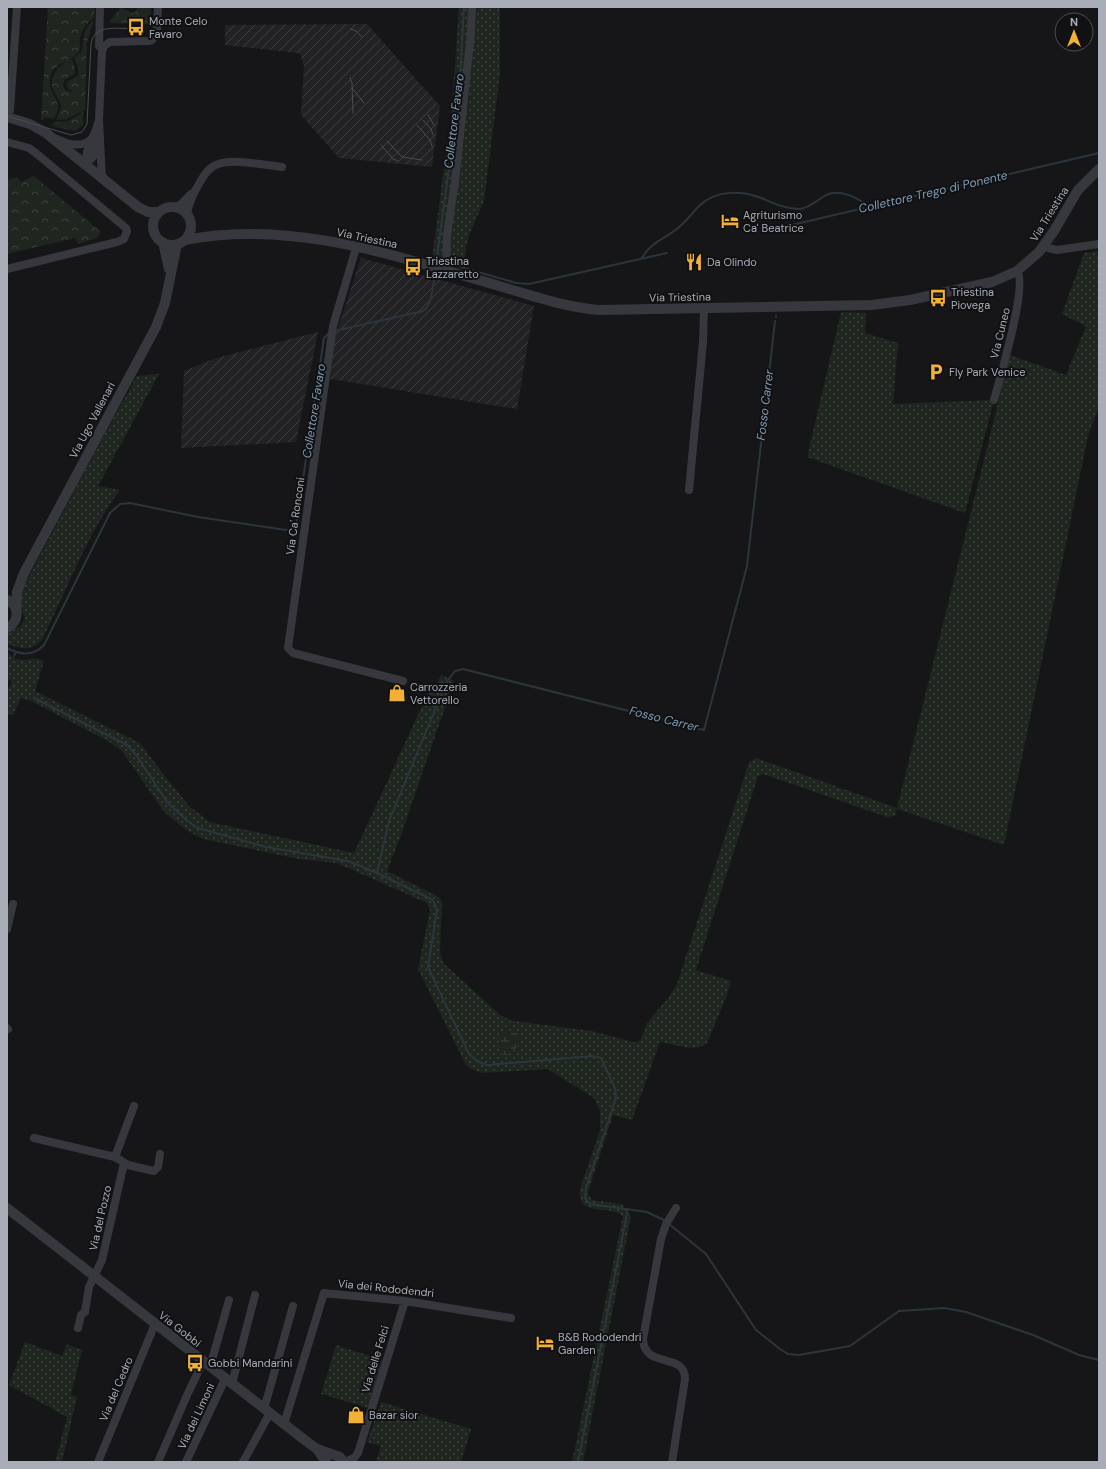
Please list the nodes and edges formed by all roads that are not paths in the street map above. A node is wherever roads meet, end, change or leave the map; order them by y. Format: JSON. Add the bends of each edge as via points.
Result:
{"nodes":[{"id":1,"x":17,"y":7,"type":"edge"},
{"id":2,"x":100,"y":7,"type":"edge"},
{"id":3,"x":106,"y":7,"type":"edge"},
{"id":4,"x":158,"y":7,"type":"edge"},
{"id":5,"x":472,"y":7,"type":"edge"},
{"id":6,"x":104,"y":47,"type":"junction"},
{"id":7,"x":9,"y":114,"type":"edge"},
{"id":8,"x":46,"y":133,"type":"junction"},
{"id":9,"x":96,"y":135,"type":"junction"},
{"id":10,"x":7,"y":142,"type":"edge"},
{"id":11,"x":85,"y":165,"type":"junction"},
{"id":12,"x":282,"y":167,"type":"dead end"},
{"id":13,"x":1099,"y":169,"type":"edge"},
{"id":14,"x":104,"y":180,"type":"junction"},
{"id":15,"x":195,"y":191,"type":"junction"},
{"id":16,"x":175,"y":207,"type":"junction"},
{"id":17,"x":159,"y":212,"type":"junction"},
{"id":18,"x":189,"y":218,"type":"junction"},
{"id":19,"x":153,"y":228,"type":"junction"},
{"id":20,"x":216,"y":234,"type":"junction"},
{"id":21,"x":162,"y":242,"type":"junction"},
{"id":22,"x":181,"y":242,"type":"junction"},
{"id":23,"x":1099,"y":244,"type":"edge"},
{"id":24,"x":1044,"y":247,"type":"junction"},
{"id":25,"x":356,"y":248,"type":"junction"},
{"id":26,"x":7,"y":268,"type":"edge"},
{"id":27,"x":445,"y":270,"type":"junction"},
{"id":28,"x":1017,"y":271,"type":"junction"},
{"id":29,"x":170,"y":275,"type":"junction"},
{"id":30,"x":704,"y":309,"type":"junction"},
{"id":31,"x":994,"y":400,"type":"dead end"},
{"id":32,"x":689,"y":490,"type":"dead end"},
{"id":33,"x":24,"y":573,"type":"junction"},
{"id":34,"x":7,"y":594,"type":"edge"},
{"id":35,"x":7,"y":600,"type":"edge"},
{"id":36,"x":16,"y":608,"type":"junction"},
{"id":37,"x":7,"y":628,"type":"edge"},
{"id":38,"x":403,"y":681,"type":"dead end"},
{"id":39,"x":13,"y":904,"type":"dead end"},
{"id":40,"x":7,"y":929,"type":"edge"},
{"id":41,"x":134,"y":1106,"type":"dead end"},
{"id":42,"x":34,"y":1138,"type":"dead end"},
{"id":43,"x":160,"y":1154,"type":"dead end"},
{"id":44,"x":115,"y":1157,"type":"junction"},
{"id":45,"x":124,"y":1162,"type":"junction"},
{"id":46,"x":7,"y":1208,"type":"edge"},
{"id":47,"x":676,"y":1208,"type":"dead end"},
{"id":48,"x":94,"y":1277,"type":"junction"},
{"id":49,"x":255,"y":1295,"type":"dead end"},
{"id":50,"x":229,"y":1300,"type":"dead end"},
{"id":51,"x":404,"y":1301,"type":"junction"},
{"id":52,"x":293,"y":1306,"type":"dead end"},
{"id":53,"x":511,"y":1318,"type":"dead end"},
{"id":54,"x":155,"y":1324,"type":"junction"},
{"id":55,"x":78,"y":1328,"type":"dead end"},
{"id":56,"x":206,"y":1365,"type":"junction"},
{"id":57,"x":229,"y":1382,"type":"junction"},
{"id":58,"x":267,"y":1411,"type":"junction"},
{"id":59,"x":284,"y":1424,"type":"junction"},
{"id":60,"x":339,"y":1460,"type":"edge"},
{"id":61,"x":98,"y":1462,"type":"edge"},
{"id":62,"x":158,"y":1462,"type":"edge"},
{"id":63,"x":186,"y":1462,"type":"edge"},
{"id":64,"x":243,"y":1462,"type":"edge"},
{"id":65,"x":363,"y":1462,"type":"edge"},
{"id":66,"x":672,"y":1462,"type":"edge"}],
"edges":[{"from":1,"to":7,"type":"street"},
{"from":2,"to":6,"type":"street","via":[[99,46]]},
{"from":3,"to":6,"type":"street"},
{"from":4,"to":6,"type":"street","via":[[156,33],[151,41],[112,42]]},
{"from":5,"to":27,"type":"street"},
{"from":6,"to":9,"type":"street"},
{"from":7,"to":8,"type":"street"},
{"from":8,"to":9,"type":"street","via":[[63,142],[74,144],[87,142]]},
{"from":8,"to":11,"type":"street"},
{"from":9,"to":11,"type":"street","via":[[93,158]]},
{"from":9,"to":14,"type":"street"},
{"from":10,"to":26,"type":"street","via":[[30,148],[127,231],[124,238],[117,242]]},
{"from":11,"to":14,"type":"street"},
{"from":12,"to":15,"type":"street","via":[[220,163],[206,173]]},
{"from":13,"to":24,"type":"street","name":"Via Triestina","via":[[1073,197]]},
{"from":14,"to":17,"type":"street","via":[[138,207],[148,212]]},
{"from":14,"to":19,"type":"street","via":[[111,191]]},
{"from":15,"to":16,"type":"street"},
{"from":15,"to":18,"type":"street","via":[[189,203]]},
{"from":16,"to":17,"type":"street","via":[[164,208]]},
{"from":16,"to":18,"type":"street"},
{"from":17,"to":19,"type":"street"},
{"from":18,"to":20,"type":"street","name":"Via Triestina","via":[[200,229]]},
{"from":18,"to":22,"type":"street","via":[[190,232]]},
{"from":19,"to":21,"type":"street"},
{"from":20,"to":22,"type":"street","name":"Via Triestina"},
{"from":20,"to":25,"type":"street","name":"Via Triestina","via":[[277,235]]},
{"from":21,"to":22,"type":"street"},
{"from":21,"to":29,"type":"street","name":"Via Ugo Vallenari"},
{"from":22,"to":29,"type":"street","name":"Via Ugo Vallenari"},
{"from":23,"to":24,"type":"street","via":[[1057,250]]},
{"from":24,"to":28,"type":"street","name":"Via Triestina"},
{"from":25,"to":27,"type":"street","name":"Via Triestina"},
{"from":25,"to":38,"type":"street","name":"Via Ca' Ronconi","via":[[333,326],[288,648],[293,653]]},
{"from":27,"to":30,"type":"street","name":"Via Triestina","via":[[587,309]]},
{"from":28,"to":30,"type":"street","name":"Via Triestina","via":[[981,285],[885,304]]},
{"from":28,"to":31,"type":"street","name":"Via Cuneo","via":[[1020,277],[1019,300]]},
{"from":29,"to":33,"type":"street","name":"Via Ugo Vallenari","via":[[165,303],[156,327]]},
{"from":30,"to":32,"type":"street"},
{"from":33,"to":34,"type":"street","name":"Via Ugo Vallenari"},
{"from":33,"to":36,"type":"street","name":"Via Ugo Vallenari","via":[[17,592]]},
{"from":35,"to":36,"type":"street"},
{"from":36,"to":37,"type":"street","name":"Via Ugo Vallenari","via":[[17,618]]},
{"from":39,"to":40,"type":"street"},
{"from":41,"to":44,"type":"street"},
{"from":42,"to":44,"type":"street"},
{"from":43,"to":45,"type":"street","via":[[158,1167],[154,1171]]},
{"from":44,"to":45,"type":"street"},
{"from":45,"to":48,"type":"street","name":"Via del Pozzo","via":[[102,1260]]},
{"from":46,"to":48,"type":"street","name":"Via Gobbi"},
{"from":47,"to":66,"type":"street","via":[[667,1222],[660,1246],[643,1344],[649,1355],[677,1364],[685,1375]]},
{"from":48,"to":54,"type":"street","name":"Via Gobbi"},
{"from":48,"to":55,"type":"street"},
{"from":49,"to":57,"type":"street","name":"Via dei Limoni"},
{"from":50,"to":56,"type":"street"},
{"from":51,"to":53,"type":"street","name":"Via dei Rododendri"},
{"from":51,"to":59,"type":"street","name":"Via dei Rododendri","via":[[324,1293]]},
{"from":51,"to":60,"type":"street","name":"Via delle Felci","via":[[358,1453]]},
{"from":52,"to":58,"type":"street"},
{"from":54,"to":56,"type":"street","name":"Via Gobbi"},
{"from":54,"to":61,"type":"street","name":"Via del Cedro"},
{"from":56,"to":57,"type":"street","name":"Via Gobbi"},
{"from":56,"to":62,"type":"street","via":[[188,1393]]},
{"from":57,"to":58,"type":"street","name":"Via Gobbi"},
{"from":57,"to":63,"type":"street","name":"Via dei Limoni"},
{"from":58,"to":59,"type":"street","name":"Via Gobbi"},
{"from":58,"to":64,"type":"street"},
{"from":59,"to":60,"type":"street","name":"Via Gobbi","via":[[317,1449]]},
{"from":60,"to":65,"type":"street"}]}
